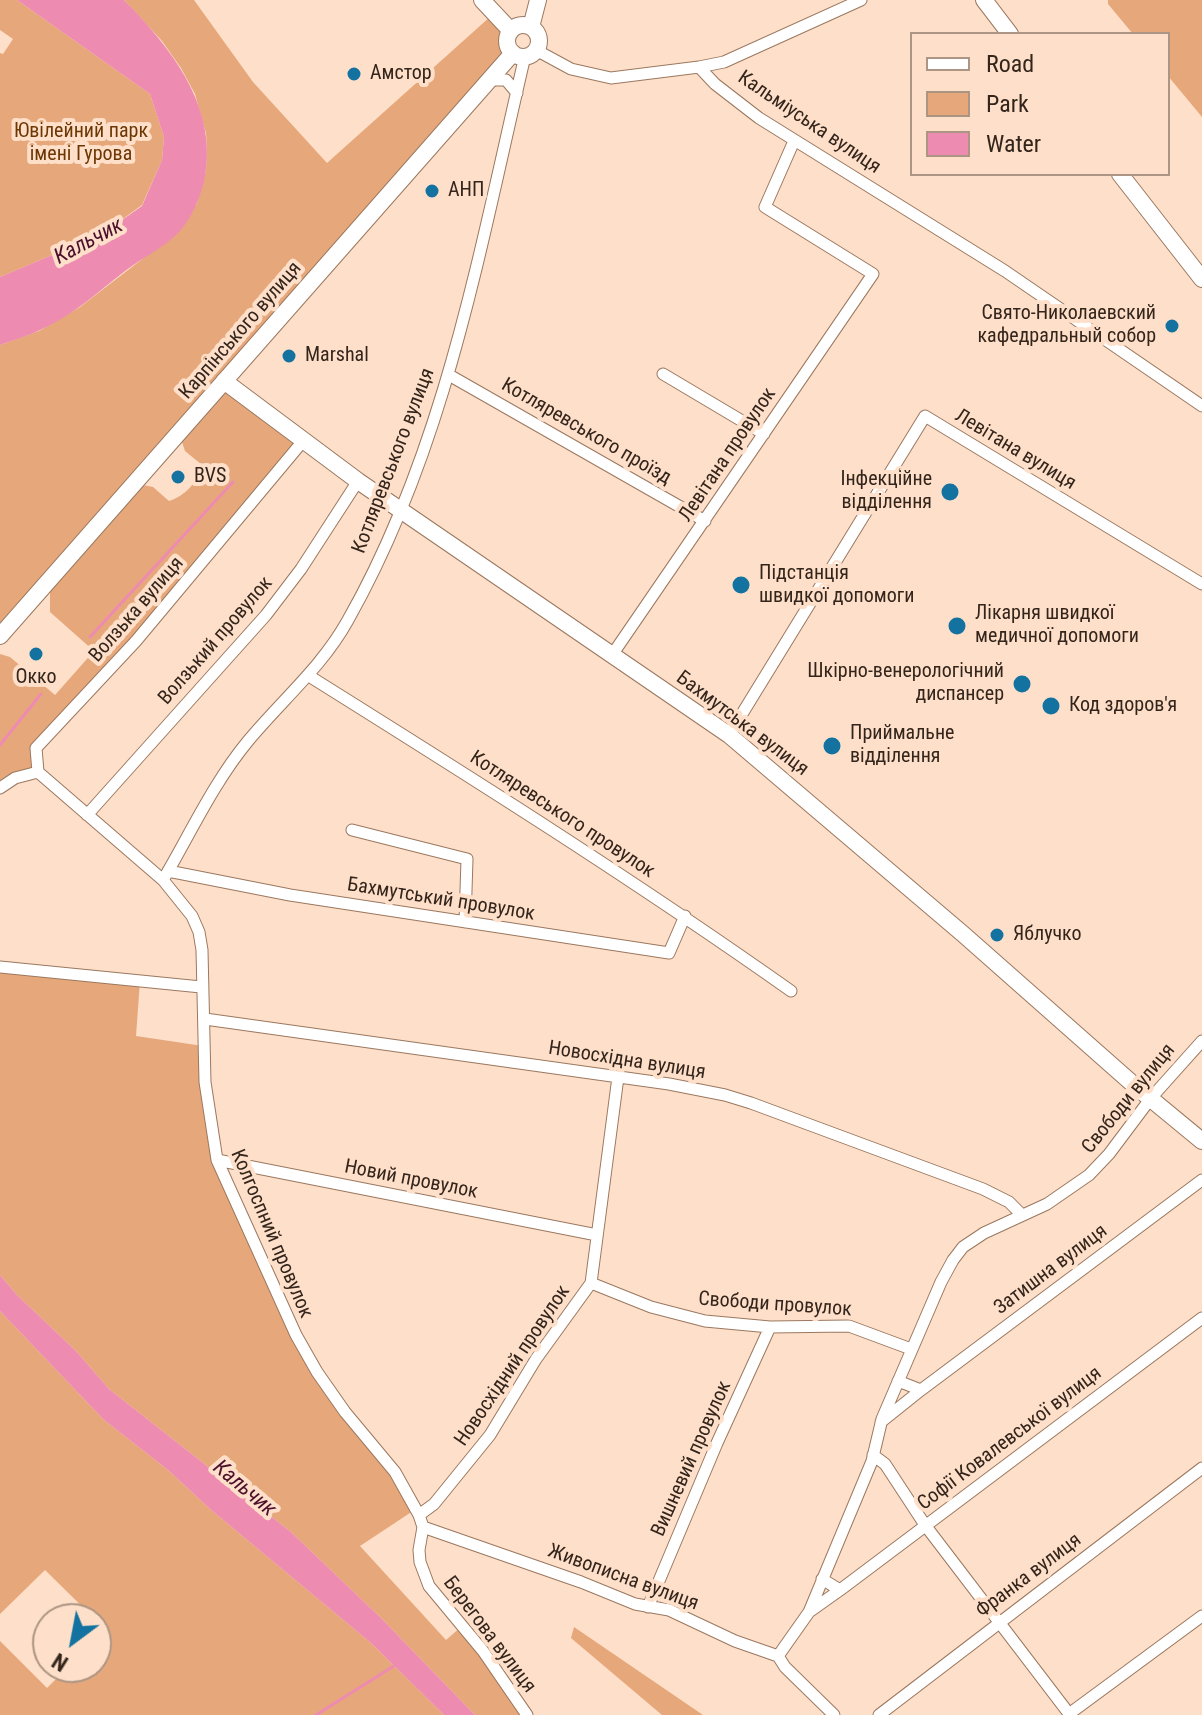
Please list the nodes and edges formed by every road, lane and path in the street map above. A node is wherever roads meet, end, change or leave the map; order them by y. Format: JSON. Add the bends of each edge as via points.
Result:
{"nodes":[{"id":1,"x":482,"y":0,"type":"edge"},
{"id":2,"x":538,"y":0,"type":"edge"},
{"id":3,"x":861,"y":0,"type":"edge"},
{"id":4,"x":984,"y":0,"type":"edge"},
{"id":5,"x":531,"y":27,"type":"junction"},
{"id":6,"x":511,"y":31,"type":"junction"},
{"id":7,"x":1008,"y":32,"type":"edge"},
{"id":8,"x":525,"y":53,"type":"junction"},
{"id":9,"x":699,"y":67,"type":"junction"},
{"id":10,"x":489,"y":80,"type":"junction"},
{"id":11,"x":517,"y":93,"type":"junction"},
{"id":12,"x":794,"y":141,"type":"junction"},
{"id":13,"x":1122,"y":176,"type":"edge"},
{"id":14,"x":1202,"y":279,"type":"edge"},
{"id":15,"x":663,"y":374,"type":"dead end"},
{"id":16,"x":449,"y":375,"type":"junction"},
{"id":17,"x":224,"y":381,"type":"junction"},
{"id":18,"x":1202,"y":406,"type":"edge"},
{"id":19,"x":764,"y":434,"type":"junction"},
{"id":20,"x":303,"y":441,"type":"junction"},
{"id":21,"x":358,"y":481,"type":"junction"},
{"id":22,"x":401,"y":509,"type":"junction"},
{"id":23,"x":705,"y":521,"type":"junction"},
{"id":24,"x":1202,"y":584,"type":"edge"},
{"id":25,"x":0,"y":636,"type":"edge"},
{"id":26,"x":612,"y":655,"type":"junction"},
{"id":27,"x":309,"y":676,"type":"junction"},
{"id":28,"x":729,"y":735,"type":"junction"},
{"id":29,"x":38,"y":772,"type":"junction"},
{"id":30,"x":0,"y":788,"type":"edge"},
{"id":31,"x":87,"y":815,"type":"junction"},
{"id":32,"x":352,"y":830,"type":"dead end"},
{"id":33,"x":166,"y":876,"type":"junction"},
{"id":34,"x":685,"y":916,"type":"junction"},
{"id":35,"x":465,"y":922,"type":"junction"},
{"id":36,"x":0,"y":967,"type":"edge"},
{"id":37,"x":201,"y":987,"type":"junction"},
{"id":38,"x":791,"y":991,"type":"dead end"},
{"id":39,"x":205,"y":1019,"type":"junction"},
{"id":40,"x":1202,"y":1041,"type":"edge"},
{"id":41,"x":618,"y":1077,"type":"junction"},
{"id":42,"x":1151,"y":1098,"type":"junction"},
{"id":43,"x":1202,"y":1141,"type":"edge"},
{"id":44,"x":217,"y":1160,"type":"junction"},
{"id":45,"x":1202,"y":1180,"type":"edge"},
{"id":46,"x":1022,"y":1215,"type":"junction"},
{"id":47,"x":597,"y":1235,"type":"junction"},
{"id":48,"x":591,"y":1283,"type":"junction"},
{"id":49,"x":1202,"y":1318,"type":"edge"},
{"id":50,"x":770,"y":1327,"type":"junction"},
{"id":51,"x":911,"y":1349,"type":"junction"},
{"id":52,"x":898,"y":1381,"type":"junction"},
{"id":53,"x":921,"y":1390,"type":"junction"},
{"id":54,"x":881,"y":1423,"type":"junction"},
{"id":55,"x":873,"y":1455,"type":"junction"},
{"id":56,"x":1202,"y":1468,"type":"edge"},
{"id":57,"x":419,"y":1515,"type":"junction"},
{"id":58,"x":925,"y":1525,"type":"junction"},
{"id":59,"x":423,"y":1527,"type":"junction"},
{"id":60,"x":822,"y":1579,"type":"junction"},
{"id":61,"x":840,"y":1590,"type":"junction"},
{"id":62,"x":648,"y":1607,"type":"junction"},
{"id":63,"x":809,"y":1612,"type":"junction"},
{"id":64,"x":1202,"y":1616,"type":"edge"},
{"id":65,"x":999,"y":1622,"type":"junction"},
{"id":66,"x":778,"y":1656,"type":"junction"},
{"id":67,"x":527,"y":1715,"type":"edge"},
{"id":68,"x":834,"y":1715,"type":"edge"},
{"id":69,"x":879,"y":1715,"type":"edge"},
{"id":70,"x":1069,"y":1715,"type":"edge"}],
"edges":[{"from":1,"to":6,"type":"street"},
{"from":2,"to":5,"type":"street"},
{"from":3,"to":9,"type":"street","via":[[724,62]]},
{"from":4,"to":7,"type":"street"},
{"from":5,"to":6,"type":"street","via":[[520,25]]},
{"from":5,"to":8,"type":"street","via":[[538,35]]},
{"from":6,"to":8,"type":"street","via":[[507,42]]},
{"from":8,"to":9,"type":"street","via":[[611,78]]},
{"from":8,"to":10,"type":"street","name":"Карпінського вулиця"},
{"from":8,"to":11,"type":"street","name":"Котляревського вулиця"},
{"from":9,"to":12,"type":"street","name":"Кальміуська вулиця"},
{"from":10,"to":11,"type":"street","via":[[506,80]]},
{"from":10,"to":17,"type":"street","name":"Карпінського вулиця"},
{"from":11,"to":16,"type":"street","name":"Котляревського вулиця"},
{"from":12,"to":18,"type":"street","name":"Кальміуська вулиця","via":[[1005,271]]},
{"from":12,"to":19,"type":"street","name":"Левітана провулок","via":[[765,207],[873,274]]},
{"from":13,"to":14,"type":"street"},
{"from":15,"to":19,"type":"street"},
{"from":16,"to":22,"type":"street","name":"Котляревського вулиця"},
{"from":16,"to":23,"type":"street","name":"Котляревського проїзд"},
{"from":17,"to":20,"type":"street","name":"Бахмутська вулиця"},
{"from":17,"to":25,"type":"street","name":"Карпінського вулиця"},
{"from":19,"to":23,"type":"street","name":"Левітана провулок"},
{"from":20,"to":21,"type":"street","name":"Бахмутська вулиця"},
{"from":20,"to":29,"type":"street","name":"Волзька вулиця","via":[[136,641],[36,748]]},
{"from":21,"to":22,"type":"street","name":"Бахмутська вулиця"},
{"from":21,"to":31,"type":"street","name":"Волзький провулок","via":[[266,615]]},
{"from":22,"to":26,"type":"street","name":"Бахмутська вулиця"},
{"from":22,"to":27,"type":"street","name":"Котляревського вулиця","via":[[348,621]]},
{"from":23,"to":26,"type":"street","name":"Левітана провулок"},
{"from":24,"to":28,"type":"street","name":"Левітана вулиця","via":[[925,416]]},
{"from":26,"to":28,"type":"street","name":"Бахмутська вулиця"},
{"from":27,"to":33,"type":"street","name":"Котляревського вулиця","via":[[233,760]]},
{"from":27,"to":34,"type":"street","name":"Котляревського провулок"},
{"from":28,"to":42,"type":"street","name":"Бахмутська вулиця"},
{"from":29,"to":30,"type":"street"},
{"from":29,"to":31,"type":"street","name":"Колгоспний провулок"},
{"from":31,"to":33,"type":"street","name":"Колгоспний провулок"},
{"from":32,"to":35,"type":"street","via":[[467,859]]},
{"from":33,"to":35,"type":"street","name":"Бахмутський провулок"},
{"from":33,"to":37,"type":"street","name":"Колгоспний провулок","via":[[199,932]]},
{"from":34,"to":35,"type":"street","name":"Бахмутський провулок","via":[[669,953]]},
{"from":34,"to":38,"type":"street","name":"Котляревського провулок"},
{"from":36,"to":37,"type":"street"},
{"from":37,"to":39,"type":"street","name":"Колгоспний провулок"},
{"from":39,"to":41,"type":"street","name":"Новосхідна вулиця"},
{"from":39,"to":44,"type":"street","name":"Колгоспний провулок","via":[[205,1082]]},
{"from":40,"to":42,"type":"street","name":"Свободи вулиця"},
{"from":41,"to":46,"type":"street","name":"Новосхідна вулиця","via":[[751,1103],[983,1189]]},
{"from":41,"to":47,"type":"street","name":"Новосхідний провулок"},
{"from":42,"to":43,"type":"street","name":"Бахмутська вулиця"},
{"from":42,"to":46,"type":"street","name":"Свободи вулиця","via":[[1089,1175],[1065,1194]]},
{"from":44,"to":47,"type":"street","name":"Новий провулок"},
{"from":44,"to":57,"type":"street","name":"Колгоспний провулок","via":[[317,1372],[395,1472]]},
{"from":45,"to":53,"type":"street","name":"Затишна вулиця"},
{"from":46,"to":51,"type":"street","name":"Свободи вулиця","via":[[963,1247]]},
{"from":47,"to":48,"type":"street","name":"Новосхідний провулок"},
{"from":48,"to":50,"type":"street","name":"Свободи провулок","via":[[678,1315]]},
{"from":48,"to":57,"type":"street","name":"Новосхідний провулок","via":[[485,1442]]},
{"from":49,"to":58,"type":"street","name":"Софії Ковалевської вулиця"},
{"from":50,"to":51,"type":"street","name":"Свободи провулок","via":[[849,1326]]},
{"from":50,"to":62,"type":"street","name":"Вишневий провулок"},
{"from":51,"to":52,"type":"street","name":"Свободи вулиця"},
{"from":52,"to":53,"type":"street"},
{"from":52,"to":54,"type":"street"},
{"from":53,"to":54,"type":"street","name":"Затишна вулиця"},
{"from":54,"to":55,"type":"street"},
{"from":55,"to":58,"type":"street","via":[[885,1464]]},
{"from":55,"to":60,"type":"street"},
{"from":56,"to":65,"type":"street","name":"Франка вулиця"},
{"from":57,"to":59,"type":"street","name":"Колгоспний провулок"},
{"from":58,"to":61,"type":"street","name":"Софії Ковалевської вулиця"},
{"from":58,"to":65,"type":"street"},
{"from":59,"to":62,"type":"street","name":"Живописна вулиця"},
{"from":59,"to":67,"type":"street","name":"Берегова вулиця","via":[[420,1562],[429,1586]]},
{"from":60,"to":61,"type":"street"},
{"from":60,"to":63,"type":"street"},
{"from":61,"to":63,"type":"street","name":"Софії Ковалевської вулиця"},
{"from":62,"to":66,"type":"street","name":"Живописна вулиця","via":[[669,1610]]},
{"from":63,"to":66,"type":"street","name":"Софії Ковалевської вулиця"},
{"from":64,"to":70,"type":"street"},
{"from":65,"to":69,"type":"street","name":"Франка вулиця"},
{"from":65,"to":70,"type":"street"},
{"from":66,"to":68,"type":"street","name":"Живописна вулиця"}]}
